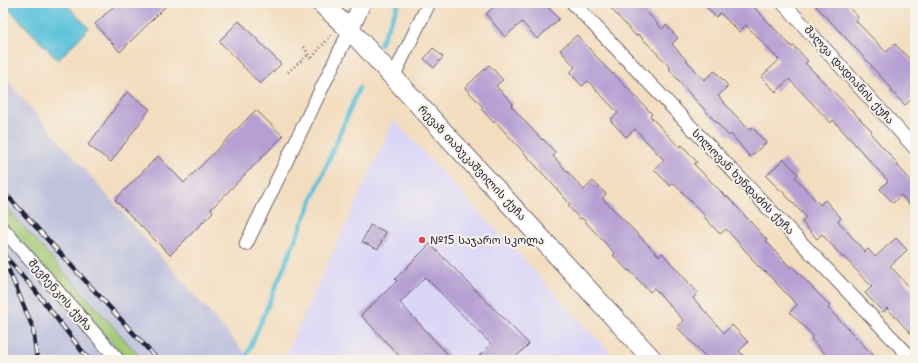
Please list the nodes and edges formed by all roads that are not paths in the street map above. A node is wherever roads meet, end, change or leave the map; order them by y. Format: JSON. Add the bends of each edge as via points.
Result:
{"nodes":[{"id":1,"x":321,"y":3,"type":"edge"},
{"id":2,"x":362,"y":3,"type":"edge"},
{"id":3,"x":429,"y":3,"type":"edge"},
{"id":4,"x":573,"y":3,"type":"edge"},
{"id":5,"x":783,"y":3,"type":"edge"},
{"id":6,"x":345,"y":27,"type":"junction"},
{"id":7,"x":393,"y":77,"type":"junction"},
{"id":8,"x":915,"y":148,"type":"edge"},
{"id":9,"x":3,"y":229,"type":"edge"},
{"id":10,"x":246,"y":244,"type":"dead end"},
{"id":11,"x":118,"y":360,"type":"edge"},
{"id":12,"x":653,"y":360,"type":"edge"},
{"id":13,"x":913,"y":360,"type":"edge"}],
"edges":[{"from":1,"to":6,"type":"main road","name":"რევაზ თაბუკაშვილის ქუჩა"},
{"from":2,"to":6,"type":"street"},
{"from":3,"to":7,"type":"street"},
{"from":4,"to":13,"type":"street","name":"სილოვან ხუნდაძის ქუჩა"},
{"from":5,"to":8,"type":"street","name":"შალვა დადიანის ქუჩა"},
{"from":6,"to":7,"type":"main road","name":"რევაზ თაბუკაშვილის ქუჩა"},
{"from":6,"to":10,"type":"street"},
{"from":7,"to":12,"type":"main road","name":"რევაზ თაბუკაშვილის ქუჩა"},
{"from":9,"to":11,"type":"street","name":"შევჩენკოს ქუჩა"}]}
